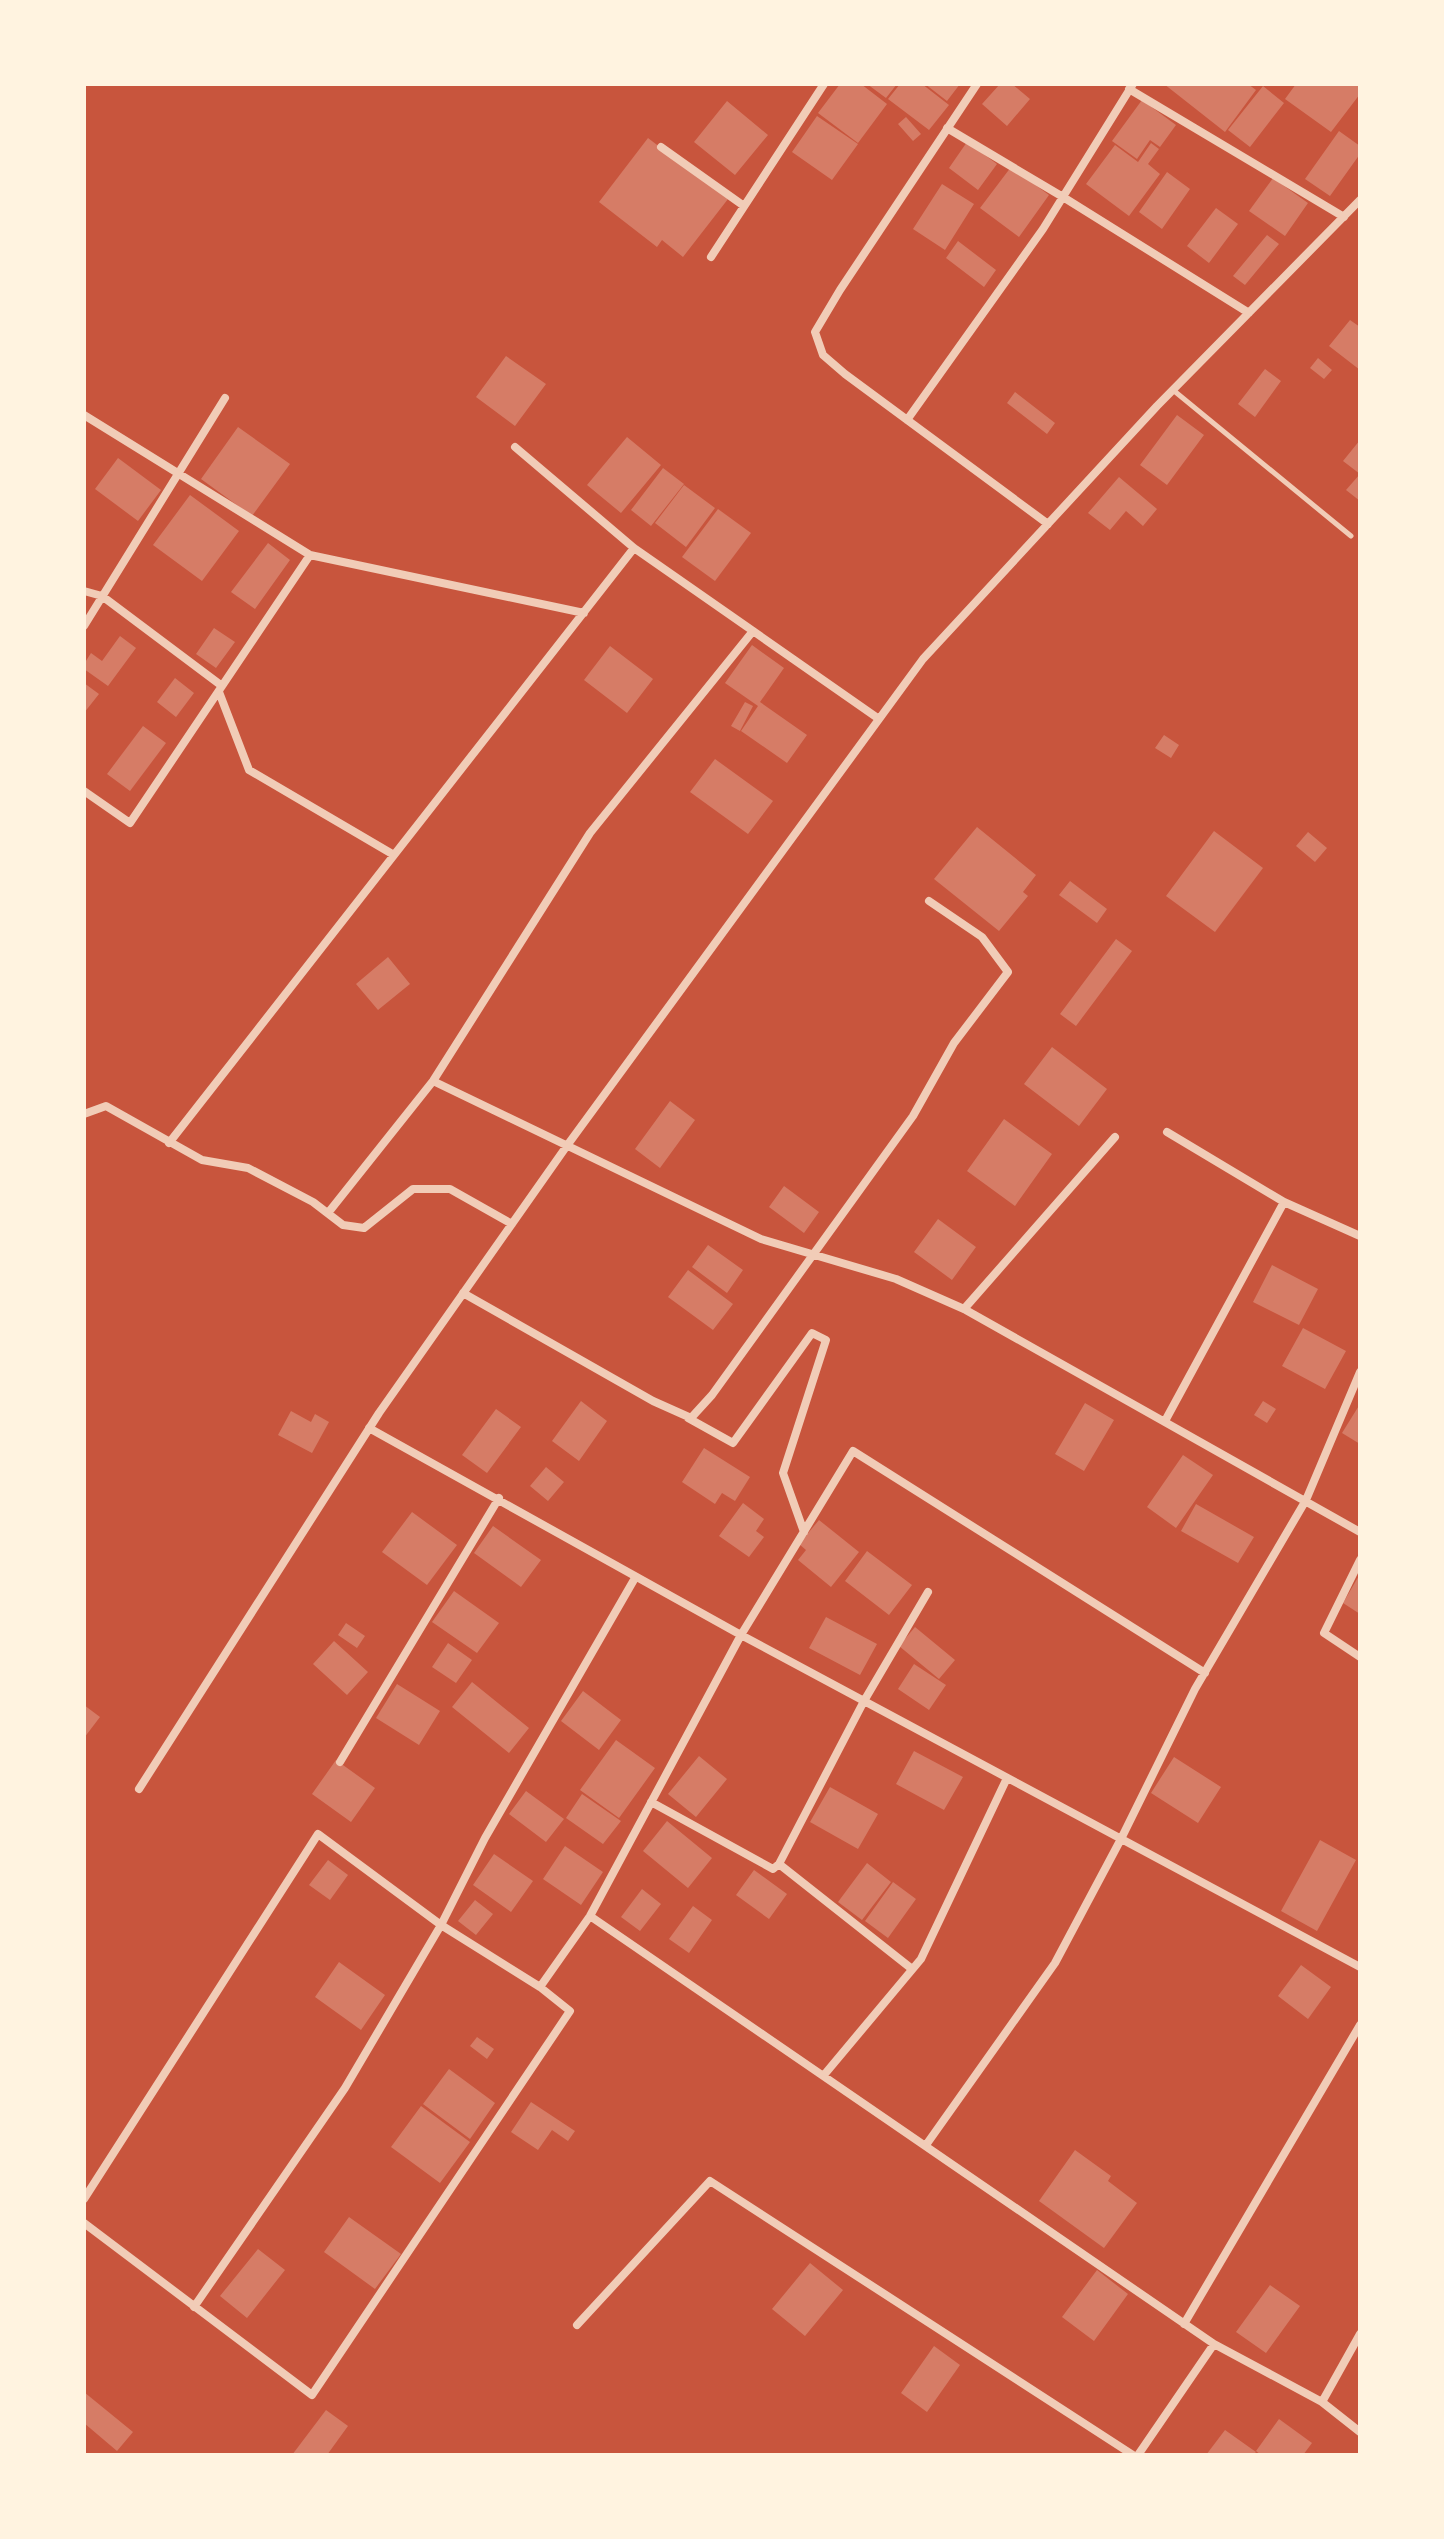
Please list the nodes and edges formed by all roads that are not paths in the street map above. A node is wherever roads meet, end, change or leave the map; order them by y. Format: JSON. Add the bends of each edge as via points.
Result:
{"nodes":[{"id":1,"x":824,"y":84,"type":"edge"},
{"id":2,"x":977,"y":84,"type":"edge"},
{"id":3,"x":1131,"y":86,"type":"edge"},
{"id":4,"x":947,"y":128,"type":"junction"},
{"id":5,"x":661,"y":147,"type":"dead end"},
{"id":6,"x":1063,"y":197,"type":"junction"},
{"id":7,"x":1360,"y":200,"type":"edge"},
{"id":8,"x":744,"y":206,"type":"junction"},
{"id":9,"x":1344,"y":217,"type":"junction"},
{"id":10,"x":711,"y":257,"type":"dead end"},
{"id":11,"x":1249,"y":313,"type":"junction"},
{"id":12,"x":1173,"y":390,"type":"junction"},
{"id":13,"x":225,"y":398,"type":"dead end"},
{"id":14,"x":84,"y":415,"type":"edge"},
{"id":15,"x":907,"y":420,"type":"junction"},
{"id":16,"x":515,"y":447,"type":"dead end"},
{"id":17,"x":178,"y":474,"type":"junction"},
{"id":18,"x":1048,"y":524,"type":"junction"},
{"id":19,"x":1351,"y":536,"type":"dead end"},
{"id":20,"x":634,"y":548,"type":"junction"},
{"id":21,"x":310,"y":555,"type":"junction"},
{"id":22,"x":84,"y":591,"type":"edge"},
{"id":23,"x":102,"y":596,"type":"junction"},
{"id":24,"x":584,"y":613,"type":"junction"},
{"id":25,"x":84,"y":626,"type":"edge"},
{"id":26,"x":753,"y":631,"type":"junction"},
{"id":27,"x":220,"y":689,"type":"junction"},
{"id":28,"x":879,"y":719,"type":"junction"},
{"id":29,"x":84,"y":791,"type":"edge"},
{"id":30,"x":394,"y":855,"type":"junction"},
{"id":31,"x":929,"y":901,"type":"dead end"},
{"id":32,"x":433,"y":1081,"type":"junction"},
{"id":33,"x":84,"y":1114,"type":"edge"},
{"id":34,"x":1167,"y":1132,"type":"dead end"},
{"id":35,"x":1115,"y":1137,"type":"dead end"},
{"id":36,"x":169,"y":1143,"type":"junction"},
{"id":37,"x":566,"y":1147,"type":"junction"},
{"id":38,"x":1284,"y":1202,"type":"junction"},
{"id":39,"x":328,"y":1213,"type":"junction"},
{"id":40,"x":512,"y":1224,"type":"junction"},
{"id":41,"x":1360,"y":1236,"type":"edge"},
{"id":42,"x":814,"y":1255,"type":"junction"},
{"id":43,"x":463,"y":1293,"type":"junction"},
{"id":44,"x":964,"y":1309,"type":"junction"},
{"id":45,"x":1360,"y":1372,"type":"edge"},
{"id":46,"x":687,"y":1418,"type":"junction"},
{"id":47,"x":1165,"y":1421,"type":"junction"},
{"id":48,"x":369,"y":1428,"type":"junction"},
{"id":49,"x":499,"y":1498,"type":"junction"},
{"id":50,"x":1306,"y":1500,"type":"junction"},
{"id":51,"x":804,"y":1532,"type":"junction"},
{"id":52,"x":1360,"y":1532,"type":"edge"},
{"id":53,"x":1360,"y":1560,"type":"edge"},
{"id":54,"x":635,"y":1578,"type":"junction"},
{"id":55,"x":928,"y":1592,"type":"dead end"},
{"id":56,"x":741,"y":1635,"type":"junction"},
{"id":57,"x":1360,"y":1657,"type":"edge"},
{"id":58,"x":1205,"y":1673,"type":"junction"},
{"id":59,"x":864,"y":1701,"type":"junction"},
{"id":60,"x":340,"y":1762,"type":"dead end"},
{"id":61,"x":1007,"y":1778,"type":"junction"},
{"id":62,"x":139,"y":1789,"type":"dead end"},
{"id":63,"x":651,"y":1802,"type":"junction"},
{"id":64,"x":1121,"y":1839,"type":"junction"},
{"id":65,"x":779,"y":1864,"type":"junction"},
{"id":66,"x":590,"y":1916,"type":"junction"},
{"id":67,"x":441,"y":1925,"type":"junction"},
{"id":68,"x":1360,"y":1967,"type":"edge"},
{"id":69,"x":912,"y":1969,"type":"junction"},
{"id":70,"x":540,"y":1987,"type":"junction"},
{"id":71,"x":1360,"y":2025,"type":"edge"},
{"id":72,"x":824,"y":2075,"type":"junction"},
{"id":73,"x":926,"y":2145,"type":"junction"},
{"id":74,"x":84,"y":2199,"type":"edge"},
{"id":75,"x":84,"y":2223,"type":"edge"},
{"id":76,"x":194,"y":2307,"type":"junction"},
{"id":77,"x":1184,"y":2324,"type":"junction"},
{"id":78,"x":577,"y":2325,"type":"dead end"},
{"id":79,"x":1360,"y":2334,"type":"edge"},
{"id":80,"x":1214,"y":2344,"type":"junction"},
{"id":81,"x":1322,"y":2402,"type":"junction"},
{"id":82,"x":1360,"y":2432,"type":"edge"},
{"id":83,"x":1136,"y":2455,"type":"edge"}],
"edges":[{"from":1,"to":8,"type":"street"},
{"from":2,"to":4,"type":"street"},
{"from":3,"to":6,"type":"street"},
{"from":3,"to":9,"type":"street"},
{"from":4,"to":6,"type":"street"},
{"from":4,"to":15,"type":"street","via":[[815,332],[823,355]]},
{"from":5,"to":8,"type":"street"},
{"from":6,"to":11,"type":"street"},
{"from":6,"to":15,"type":"street"},
{"from":7,"to":9,"type":"street"},
{"from":8,"to":10,"type":"street"},
{"from":9,"to":11,"type":"street"},
{"from":11,"to":12,"type":"street"},
{"from":12,"to":18,"type":"street"},
{"from":12,"to":19,"type":"lane"},
{"from":13,"to":17,"type":"street"},
{"from":14,"to":17,"type":"street"},
{"from":15,"to":18,"type":"street"},
{"from":16,"to":20,"type":"street"},
{"from":17,"to":21,"type":"street"},
{"from":17,"to":23,"type":"street"},
{"from":18,"to":28,"type":"street","via":[[923,659]]},
{"from":20,"to":24,"type":"street"},
{"from":20,"to":26,"type":"street"},
{"from":21,"to":24,"type":"street"},
{"from":21,"to":27,"type":"street"},
{"from":22,"to":23,"type":"street"},
{"from":23,"to":25,"type":"street"},
{"from":23,"to":27,"type":"street"},
{"from":24,"to":30,"type":"street"},
{"from":26,"to":28,"type":"street"},
{"from":26,"to":32,"type":"street","via":[[590,833]]},
{"from":27,"to":29,"type":"street","via":[[130,823]]},
{"from":27,"to":30,"type":"street","via":[[249,770]]},
{"from":28,"to":37,"type":"street"},
{"from":30,"to":36,"type":"street"},
{"from":31,"to":42,"type":"street","via":[[982,937],[1008,972],[954,1043],[913,1116]]},
{"from":32,"to":37,"type":"street"},
{"from":32,"to":39,"type":"street"},
{"from":33,"to":36,"type":"street","via":[[106,1106]]},
{"from":34,"to":38,"type":"street"},
{"from":35,"to":44,"type":"street"},
{"from":36,"to":39,"type":"street","via":[[202,1160],[248,1168]]},
{"from":37,"to":40,"type":"street"},
{"from":37,"to":42,"type":"street","via":[[761,1239]]},
{"from":38,"to":41,"type":"street"},
{"from":38,"to":47,"type":"street"},
{"from":39,"to":40,"type":"street","via":[[343,1225],[364,1228],[413,1189],[450,1189]]},
{"from":40,"to":43,"type":"street"},
{"from":42,"to":44,"type":"street","via":[[896,1279]]},
{"from":42,"to":46,"type":"street","via":[[712,1395]]},
{"from":43,"to":46,"type":"street"},
{"from":43,"to":48,"type":"street"},
{"from":44,"to":47,"type":"street"},
{"from":45,"to":50,"type":"street"},
{"from":46,"to":51,"type":"street","via":[[733,1443],[812,1333],[826,1340],[783,1473]]},
{"from":47,"to":50,"type":"street"},
{"from":48,"to":49,"type":"street"},
{"from":48,"to":62,"type":"street"},
{"from":49,"to":54,"type":"street"},
{"from":49,"to":60,"type":"street"},
{"from":50,"to":52,"type":"street"},
{"from":50,"to":58,"type":"street"},
{"from":51,"to":56,"type":"street"},
{"from":51,"to":58,"type":"street","via":[[853,1451]]},
{"from":53,"to":57,"type":"street","via":[[1324,1633]]},
{"from":54,"to":56,"type":"street"},
{"from":54,"to":67,"type":"street","via":[[485,1838]]},
{"from":55,"to":59,"type":"street"},
{"from":56,"to":59,"type":"street"},
{"from":56,"to":63,"type":"street"},
{"from":58,"to":64,"type":"street"},
{"from":59,"to":61,"type":"street"},
{"from":59,"to":65,"type":"street"},
{"from":61,"to":64,"type":"street"},
{"from":61,"to":69,"type":"street"},
{"from":63,"to":65,"type":"street","via":[[773,1869]]},
{"from":63,"to":66,"type":"street"},
{"from":64,"to":68,"type":"street"},
{"from":64,"to":73,"type":"street","via":[[1055,1963]]},
{"from":65,"to":69,"type":"street"},
{"from":66,"to":70,"type":"street"},
{"from":66,"to":72,"type":"street"},
{"from":67,"to":70,"type":"street"},
{"from":67,"to":74,"type":"street","via":[[318,1834]]},
{"from":67,"to":76,"type":"street","via":[[345,2088]]},
{"from":69,"to":72,"type":"street"},
{"from":70,"to":76,"type":"street","via":[[570,2011],[312,2395]]},
{"from":71,"to":77,"type":"street"},
{"from":72,"to":73,"type":"street"},
{"from":73,"to":77,"type":"street"},
{"from":75,"to":76,"type":"street"},
{"from":77,"to":80,"type":"street"},
{"from":78,"to":83,"type":"street","via":[[710,2181]]},
{"from":79,"to":81,"type":"street"},
{"from":80,"to":81,"type":"street"},
{"from":80,"to":83,"type":"street"},
{"from":81,"to":82,"type":"street"}]}
